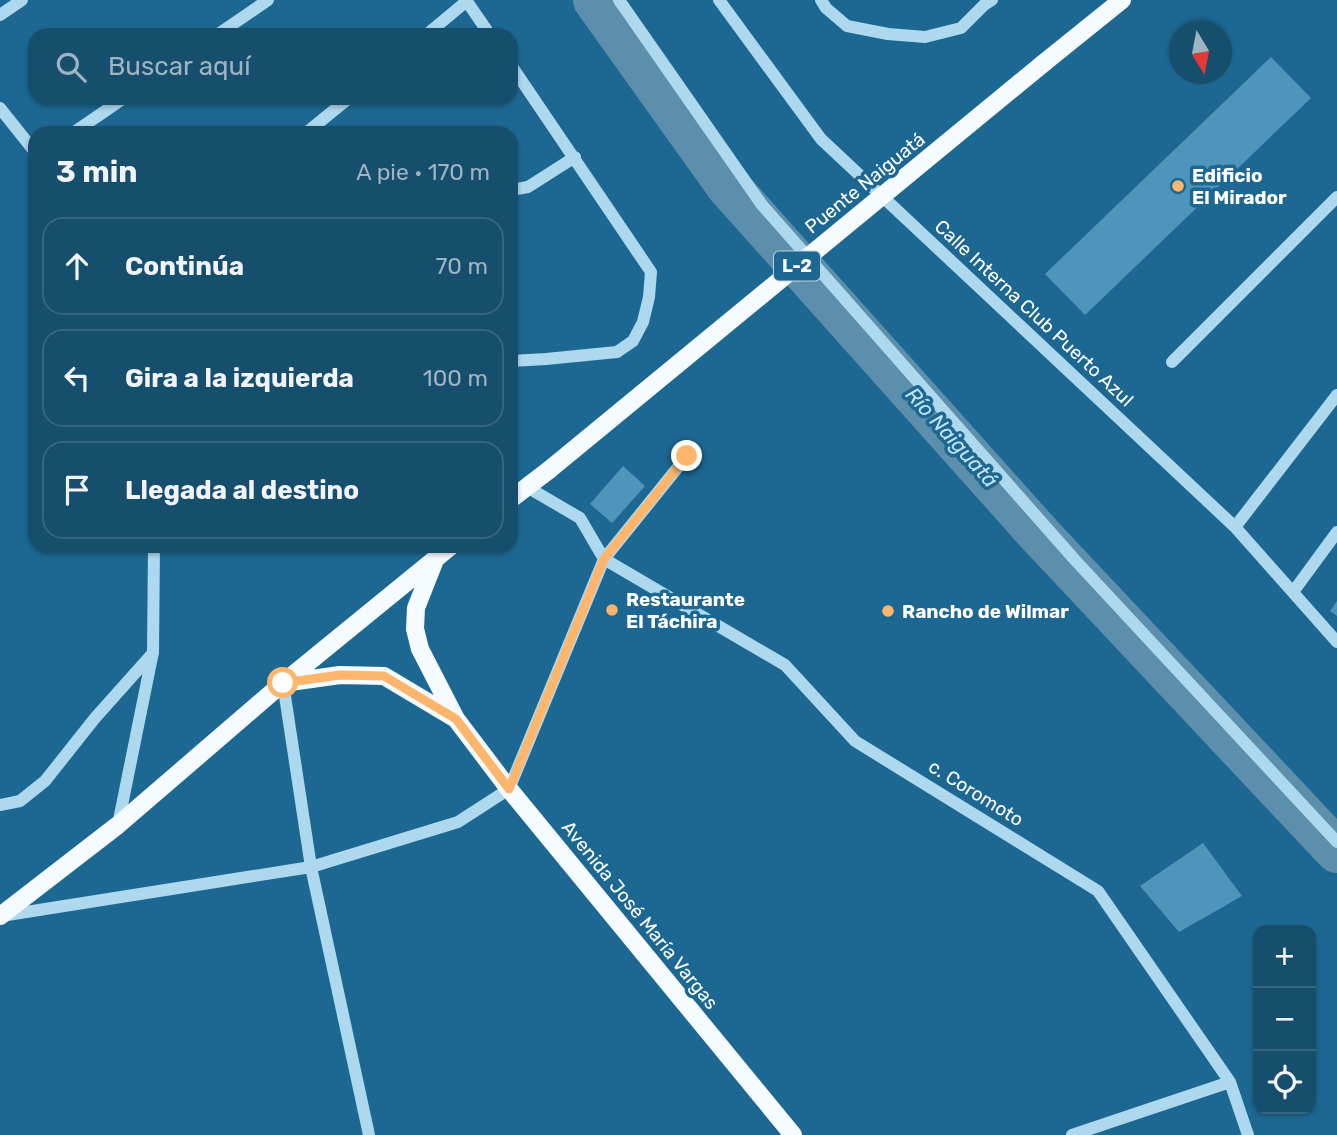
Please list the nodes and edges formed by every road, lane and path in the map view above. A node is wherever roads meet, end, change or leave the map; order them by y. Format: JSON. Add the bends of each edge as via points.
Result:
{"nodes":[{"id":1,"x":22,"y":0,"type":"edge"},
{"id":2,"x":268,"y":0,"type":"edge"},
{"id":3,"x":619,"y":0,"type":"edge"},
{"id":4,"x":719,"y":0,"type":"edge"},
{"id":5,"x":821,"y":0,"type":"edge"},
{"id":6,"x":992,"y":0,"type":"edge"},
{"id":7,"x":1122,"y":0,"type":"edge"},
{"id":8,"x":466,"y":1,"type":"edge"},
{"id":9,"x":0,"y":15,"type":"edge"},
{"id":10,"x":227,"y":28,"type":"edge"},
{"id":11,"x":434,"y":28,"type":"edge"},
{"id":12,"x":485,"y":28,"type":"edge"},
{"id":13,"x":518,"y":75,"type":"edge"},
{"id":14,"x":114,"y":105,"type":"edge"},
{"id":15,"x":340,"y":105,"type":"edge"},
{"id":16,"x":0,"y":107,"type":"edge"},
{"id":17,"x":83,"y":126,"type":"edge"},
{"id":18,"x":315,"y":126,"type":"edge"},
{"id":19,"x":28,"y":143,"type":"edge"},
{"id":20,"x":575,"y":158,"type":"junction"},
{"id":21,"x":518,"y":189,"type":"edge"},
{"id":22,"x":1337,"y":197,"type":"edge"},
{"id":23,"x":518,"y":361,"type":"edge"},
{"id":24,"x":1172,"y":362,"type":"dead end"},
{"id":25,"x":1337,"y":395,"type":"edge"},
{"id":26,"x":687,"y":456,"type":"dead end"},
{"id":27,"x":527,"y":487,"type":"junction"},
{"id":28,"x":518,"y":494,"type":"edge"},
{"id":29,"x":1235,"y":527,"type":"junction"},
{"id":30,"x":1337,"y":532,"type":"edge"},
{"id":31,"x":154,"y":553,"type":"edge"},
{"id":32,"x":443,"y":553,"type":"edge"},
{"id":33,"x":604,"y":559,"type":"junction"},
{"id":34,"x":435,"y":560,"type":"junction"},
{"id":35,"x":1293,"y":593,"type":"junction"},
{"id":36,"x":1337,"y":642,"type":"edge"},
{"id":37,"x":153,"y":652,"type":"junction"},
{"id":38,"x":283,"y":683,"type":"junction"},
{"id":39,"x":456,"y":719,"type":"junction"},
{"id":40,"x":509,"y":789,"type":"junction"},
{"id":41,"x":0,"y":805,"type":"edge"},
{"id":42,"x":118,"y":825,"type":"junction"},
{"id":43,"x":1337,"y":842,"type":"edge"},
{"id":44,"x":311,"y":867,"type":"junction"},
{"id":45,"x":0,"y":916,"type":"edge"},
{"id":46,"x":1230,"y":1082,"type":"junction"},
{"id":47,"x":369,"y":1135,"type":"edge"},
{"id":48,"x":793,"y":1135,"type":"edge"},
{"id":49,"x":1072,"y":1135,"type":"edge"},
{"id":50,"x":1248,"y":1135,"type":"edge"}],
"edges":[{"from":1,"to":9,"type":"street"},
{"from":2,"to":10,"type":"street"},
{"from":3,"to":43,"type":"street","via":[[762,205],[1075,560]]},
{"from":4,"to":29,"type":"street","name":"Calle Interna Club Puerto Azul","via":[[821,139]]},
{"from":5,"to":6,"type":"street","via":[[847,26],[925,37],[961,29]]},
{"from":7,"to":27,"type":"main road","name":"Puente Naiguatá","number":"L-2","bridge":true},
{"from":8,"to":11,"type":"street"},
{"from":8,"to":12,"type":"street"},
{"from":13,"to":20,"type":"street"},
{"from":14,"to":17,"type":"street"},
{"from":15,"to":18,"type":"street"},
{"from":16,"to":19,"type":"street"},
{"from":20,"to":21,"type":"street"},
{"from":20,"to":23,"type":"street","via":[[651,272],[643,321],[633,341],[617,352]]},
{"from":22,"to":24,"type":"street"},
{"from":25,"to":29,"type":"street"},
{"from":26,"to":33,"type":"street"},
{"from":27,"to":28,"type":"main road","number":"L-2"},
{"from":27,"to":33,"type":"street","via":[[580,518]]},
{"from":29,"to":35,"type":"street","name":"Calle Interna Club Puerto Azul"},
{"from":30,"to":35,"type":"street"},
{"from":31,"to":37,"type":"street"},
{"from":32,"to":34,"type":"main road"},
{"from":33,"to":40,"type":"street"},
{"from":33,"to":46,"type":"street","name":"c. Coromoto","via":[[785,665],[855,741],[1098,891]]},
{"from":34,"to":38,"type":"main road"},
{"from":34,"to":39,"type":"main road","name":"Avenida José María Vargas","via":[[416,608],[415,629],[420,649]]},
{"from":35,"to":36,"type":"street","name":"Calle Interna Club Puerto Azul"},
{"from":37,"to":41,"type":"street","via":[[45,781],[20,801]]},
{"from":37,"to":42,"type":"street"},
{"from":38,"to":39,"type":"main road","name":"Avenida José María Vargas","via":[[340,675],[384,676]]},
{"from":38,"to":42,"type":"main road"},
{"from":38,"to":44,"type":"street"},
{"from":39,"to":40,"type":"main road","name":"Avenida José María Vargas"},
{"from":40,"to":44,"type":"street","via":[[458,822]]},
{"from":40,"to":48,"type":"main road","name":"Avenida José María Vargas"},
{"from":42,"to":45,"type":"main road"},
{"from":44,"to":45,"type":"street"},
{"from":44,"to":47,"type":"street"},
{"from":46,"to":49,"type":"street"},
{"from":46,"to":50,"type":"street","name":"c. Coromoto"}]}
